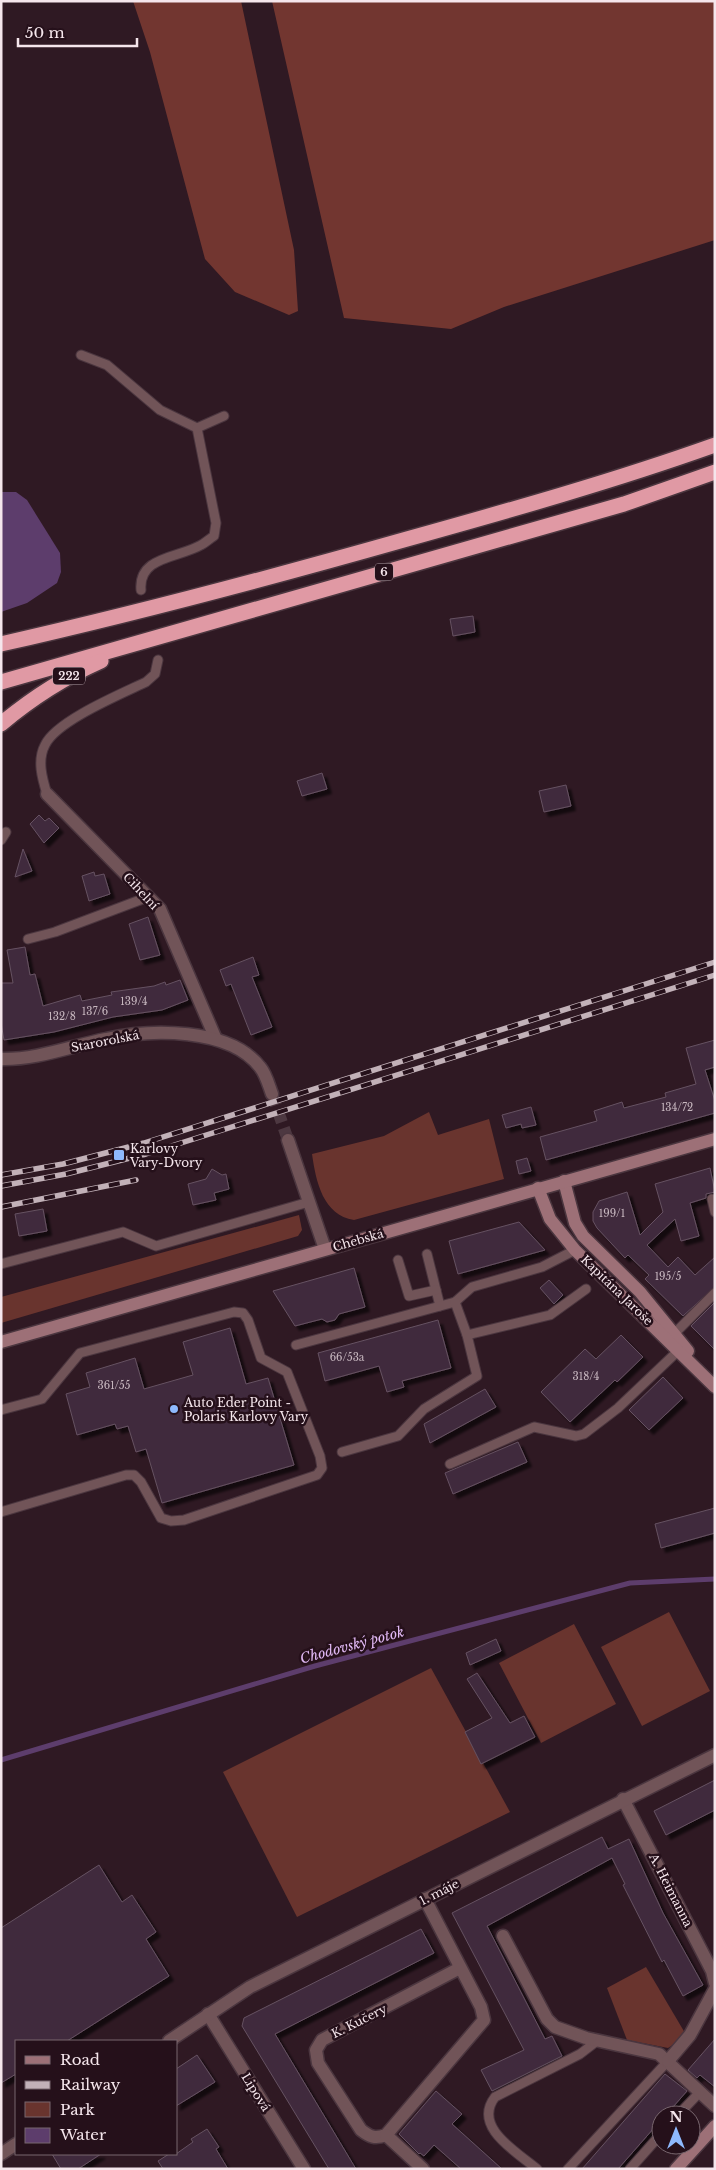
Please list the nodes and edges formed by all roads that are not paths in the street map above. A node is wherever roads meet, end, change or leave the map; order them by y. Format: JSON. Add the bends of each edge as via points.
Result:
{"nodes":[{"id":1,"x":81,"y":355,"type":"dead end"},
{"id":2,"x":224,"y":416,"type":"dead end"},
{"id":3,"x":197,"y":428,"type":"junction"},
{"id":4,"x":715,"y":445,"type":"edge"},
{"id":5,"x":715,"y":472,"type":"edge"},
{"id":6,"x":141,"y":590,"type":"dead end"},
{"id":7,"x":71,"y":628,"type":"junction"},
{"id":8,"x":144,"y":641,"type":"junction"},
{"id":9,"x":1,"y":644,"type":"edge"},
{"id":10,"x":1,"y":651,"type":"edge"},
{"id":11,"x":158,"y":660,"type":"dead end"},
{"id":12,"x":1,"y":682,"type":"edge"},
{"id":13,"x":1,"y":724,"type":"edge"},
{"id":14,"x":47,"y":794,"type":"joint"},
{"id":15,"x":148,"y":897,"type":"junction"},
{"id":16,"x":28,"y":939,"type":"dead end"},
{"id":17,"x":214,"y":1037,"type":"junction"},
{"id":18,"x":1,"y":1059,"type":"edge"},
{"id":19,"x":272,"y":1094,"type":"tunnel mouth"},
{"id":20,"x":715,"y":1139,"type":"edge"},
{"id":21,"x":288,"y":1140,"type":"tunnel mouth"},
{"id":22,"x":564,"y":1181,"type":"junction"},
{"id":23,"x":538,"y":1188,"type":"junction"},
{"id":24,"x":712,"y":1199,"type":"dead end"},
{"id":25,"x":309,"y":1202,"type":"junction"},
{"id":26,"x":715,"y":1212,"type":"edge"},
{"id":27,"x":325,"y":1249,"type":"junction"},
{"id":28,"x":575,"y":1250,"type":"junction"},
{"id":29,"x":427,"y":1254,"type":"dead end"},
{"id":30,"x":398,"y":1260,"type":"dead end"},
{"id":31,"x":1,"y":1264,"type":"edge"},
{"id":32,"x":586,"y":1289,"type":"dead end"},
{"id":33,"x":436,"y":1290,"type":"junction"},
{"id":34,"x":715,"y":1293,"type":"edge"},
{"id":35,"x":455,"y":1302,"type":"junction"},
{"id":36,"x":440,"y":1306,"type":"junction"},
{"id":37,"x":675,"y":1332,"type":"junction"},
{"id":38,"x":467,"y":1335,"type":"junction"},
{"id":39,"x":1,"y":1342,"type":"edge"},
{"id":40,"x":296,"y":1345,"type":"dead end"},
{"id":41,"x":679,"y":1350,"type":"junction"},
{"id":42,"x":712,"y":1385,"type":"edge"},
{"id":43,"x":1,"y":1410,"type":"edge"},
{"id":44,"x":342,"y":1452,"type":"dead end"},
{"id":45,"x":450,"y":1464,"type":"dead end"},
{"id":46,"x":1,"y":1512,"type":"edge"},
{"id":47,"x":715,"y":1755,"type":"edge"},
{"id":48,"x":623,"y":1799,"type":"junction"},
{"id":49,"x":425,"y":1899,"type":"junction"},
{"id":50,"x":503,"y":1936,"type":"dead end"},
{"id":51,"x":460,"y":1968,"type":"junction"},
{"id":52,"x":715,"y":1983,"type":"edge"},
{"id":53,"x":715,"y":1989,"type":"edge"},
{"id":54,"x":208,"y":2014,"type":"junction"},
{"id":55,"x":171,"y":2040,"type":"edge"},
{"id":56,"x":597,"y":2040,"type":"junction"},
{"id":57,"x":668,"y":2061,"type":"junction"},
{"id":58,"x":700,"y":2092,"type":"junction"},
{"id":59,"x":688,"y":2105,"type":"edge"},
{"id":60,"x":715,"y":2106,"type":"edge"},
{"id":61,"x":715,"y":2126,"type":"edge"},
{"id":62,"x":386,"y":2135,"type":"junction"},
{"id":63,"x":15,"y":2145,"type":"edge"},
{"id":64,"x":651,"y":2145,"type":"edge"},
{"id":65,"x":1,"y":2154,"type":"edge"},
{"id":66,"x":304,"y":2169,"type":"edge"},
{"id":67,"x":423,"y":2169,"type":"edge"},
{"id":68,"x":537,"y":2169,"type":"edge"},
{"id":69,"x":568,"y":2169,"type":"edge"},
{"id":70,"x":630,"y":2169,"type":"edge"},
{"id":71,"x":676,"y":2169,"type":"edge"}],
"edges":[{"from":1,"to":3,"type":"lane","via":[[107,365],[160,410]]},
{"from":2,"to":3,"type":"lane"},
{"from":3,"to":6,"type":"lane","via":[[216,523],[214,536],[201,545],[157,560],[144,571],[140,580]]},
{"from":4,"to":7,"type":"highway","number":"6","via":[[528,505],[283,574]]},
{"from":5,"to":8,"type":"highway","number":"6","via":[[624,504]]},
{"from":7,"to":9,"type":"highway"},
{"from":7,"to":10,"type":"highway","number":"6"},
{"from":8,"to":12,"type":"highway","number":"6"},
{"from":8,"to":13,"type":"highway","number":"222","via":[[35,696]]},
{"from":11,"to":14,"type":"lane","via":[[155,674],[146,682],[55,731],[45,744],[40,763]]},
{"from":14,"to":15,"type":"street","name":"Cihelní"},
{"from":15,"to":16,"type":"lane"},
{"from":15,"to":17,"type":"street","name":"Cihelní","via":[[160,909]]},
{"from":17,"to":18,"type":"street","name":"Starorolská","via":[[151,1033],[129,1035],[38,1056]]},
{"from":17,"to":19,"type":"street","name":"Starorolská","via":[[252,1058],[261,1068]]},
{"from":20,"to":22,"type":"street","name":"Chebská"},
{"from":21,"to":25,"type":"street"},
{"from":22,"to":23,"type":"street","name":"Chebská"},
{"from":22,"to":37,"type":"street","name":"Kapitána Jaroše","via":[[575,1223],[583,1236]]},
{"from":23,"to":27,"type":"street","name":"Chebská"},
{"from":23,"to":28,"type":"street","name":"Kapitána Jaroše","via":[[550,1219]]},
{"from":24,"to":26,"type":"lane"},
{"from":25,"to":27,"type":"street"},
{"from":25,"to":31,"type":"lane","via":[[156,1246],[123,1232]]},
{"from":27,"to":39,"type":"street","name":"Chebská"},
{"from":28,"to":35,"type":"lane","via":[[542,1267],[472,1287]]},
{"from":28,"to":41,"type":"street","name":"Kapitána Jaroše"},
{"from":29,"to":33,"type":"lane"},
{"from":30,"to":33,"type":"lane","via":[[409,1296]]},
{"from":32,"to":38,"type":"lane","via":[[550,1315]]},
{"from":33,"to":36,"type":"lane"},
{"from":34,"to":37,"type":"lane"},
{"from":35,"to":36,"type":"lane"},
{"from":35,"to":38,"type":"lane"},
{"from":36,"to":40,"type":"lane"},
{"from":37,"to":42,"type":"street","name":"Kapitána Jaroše"},
{"from":38,"to":44,"type":"lane","via":[[477,1376],[424,1409],[398,1436]]},
{"from":41,"to":42,"type":"street","name":"Kapitána Jaroše"},
{"from":41,"to":45,"type":"lane","via":[[618,1408],[584,1434],[576,1436],[534,1427]]},
{"from":43,"to":46,"type":"lane","via":[[42,1399],[80,1353],[234,1312],[243,1313],[260,1358],[287,1372],[322,1468],[317,1475],[184,1520],[161,1518],[134,1475]]},
{"from":47,"to":48,"type":"street","name":"1. máje"},
{"from":48,"to":49,"type":"street","name":"1. máje"},
{"from":48,"to":52,"type":"street","name":"A. Heimanna","via":[[712,1971]]},
{"from":49,"to":51,"type":"street"},
{"from":49,"to":54,"type":"street","name":"1. máje","via":[[250,1987]]},
{"from":50,"to":56,"type":"street","via":[[555,2027]]},
{"from":51,"to":62,"type":"street","via":[[481,2007],[484,2020]]},
{"from":51,"to":62,"type":"street","name":"K. Kučery","via":[[322,2040],[316,2050],[318,2063],[361,2130],[368,2137]]},
{"from":53,"to":57,"type":"street","via":[[690,2035]]},
{"from":54,"to":55,"type":"street","name":"1. máje"},
{"from":54,"to":66,"type":"street","name":"Lipová"},
{"from":56,"to":57,"type":"street","via":[[659,2054]]},
{"from":56,"to":68,"type":"lane","via":[[580,2054],[495,2097],[489,2105],[488,2118],[494,2132]]},
{"from":57,"to":58,"type":"street"},
{"from":57,"to":69,"type":"lane"},
{"from":58,"to":59,"type":"lane"},
{"from":58,"to":60,"type":"street"},
{"from":61,"to":71,"type":"street"},
{"from":62,"to":67,"type":"street"},
{"from":63,"to":65,"type":"street"},
{"from":64,"to":70,"type":"lane"}]}
